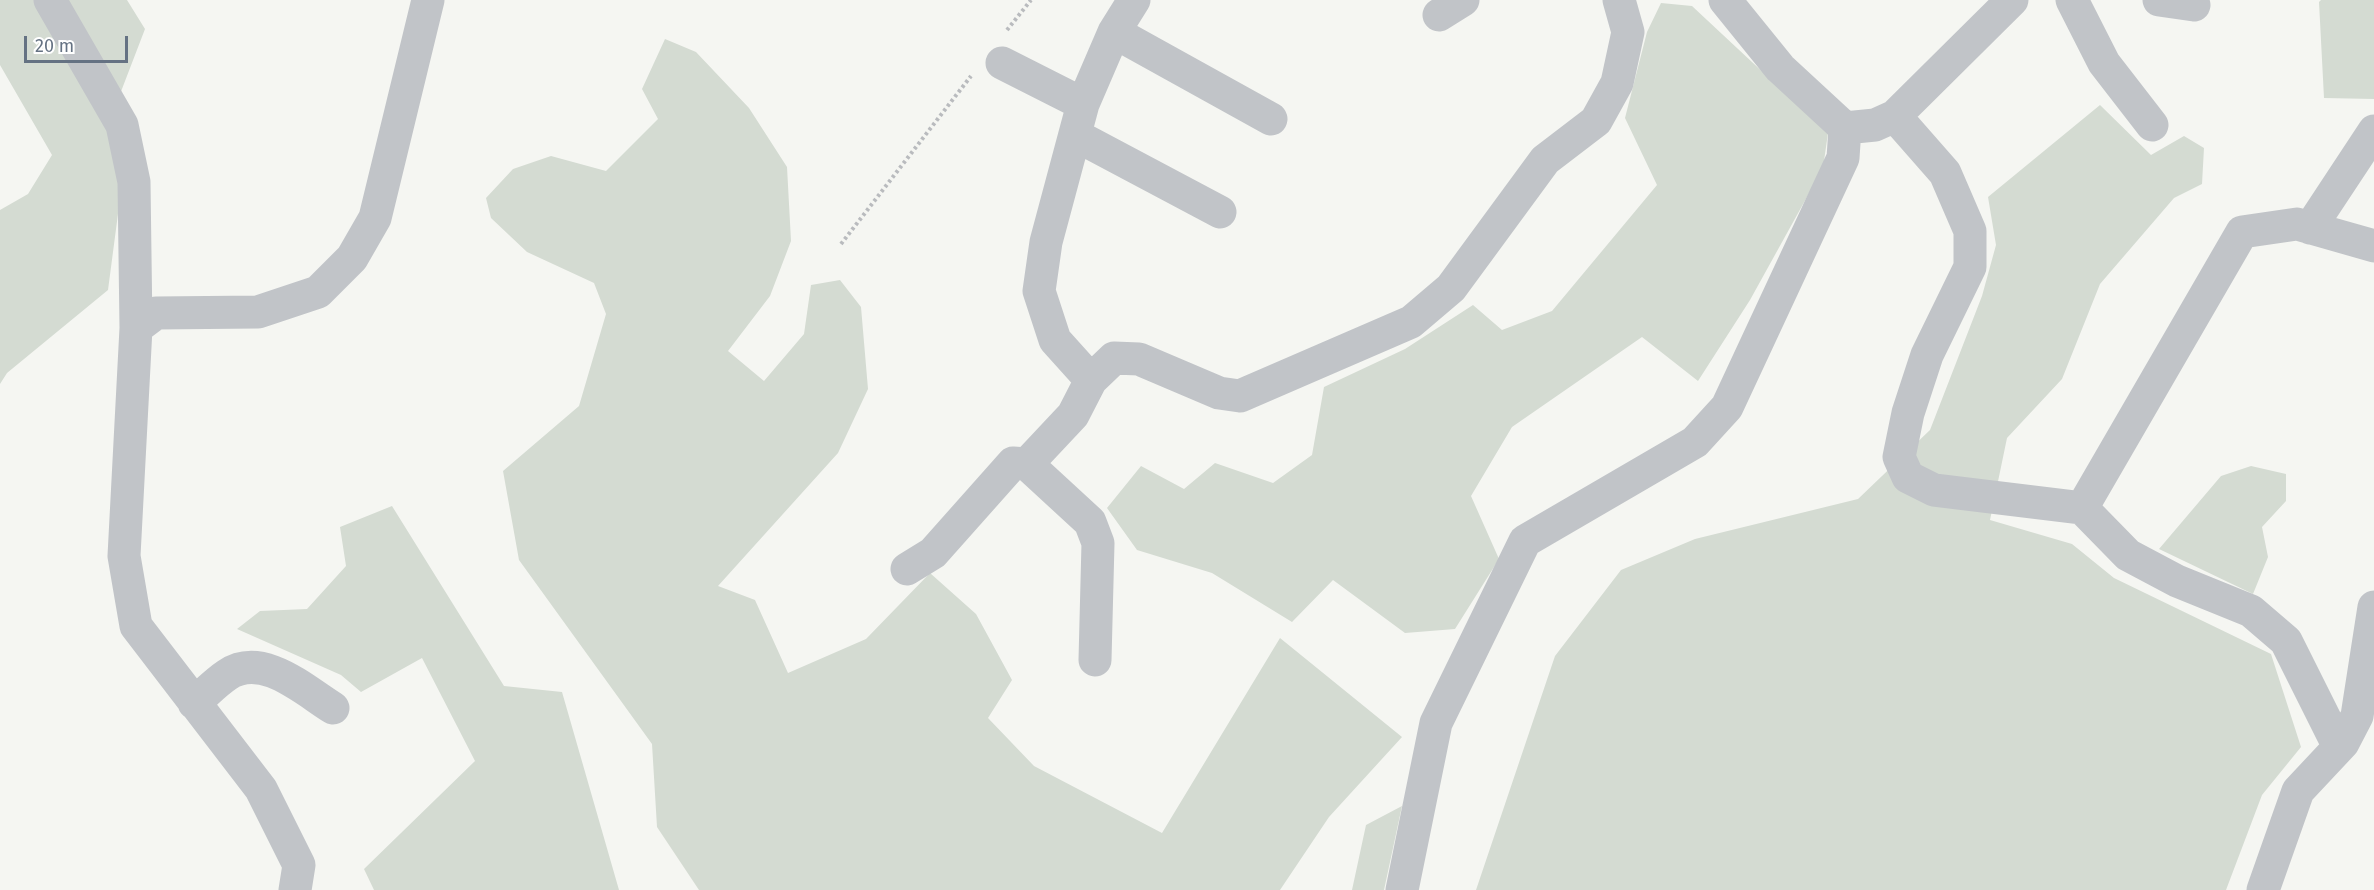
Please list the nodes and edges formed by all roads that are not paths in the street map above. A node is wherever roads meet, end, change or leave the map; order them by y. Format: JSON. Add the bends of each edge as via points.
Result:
{"nodes":[{"id":1,"x":50,"y":0,"type":"edge"},
{"id":2,"x":428,"y":0,"type":"edge"},
{"id":3,"x":1134,"y":0,"type":"edge"},
{"id":4,"x":1619,"y":0,"type":"edge"},
{"id":5,"x":1725,"y":0,"type":"edge"},
{"id":6,"x":2012,"y":0,"type":"edge"},
{"id":7,"x":2072,"y":0,"type":"edge"},
{"id":8,"x":2159,"y":0,"type":"edge"},
{"id":9,"x":2194,"y":5,"type":"dead end"},
{"id":10,"x":1114,"y":32,"type":"junction"},
{"id":11,"x":992,"y":59,"type":"road end"},
{"id":12,"x":1083,"y":104,"type":"junction"},
{"id":13,"x":1895,"y":116,"type":"junction"},
{"id":14,"x":1271,"y":119,"type":"dead end"},
{"id":15,"x":2152,"y":125,"type":"dead end"},
{"id":16,"x":1845,"y":128,"type":"junction"},
{"id":17,"x":2374,"y":131,"type":"edge"},
{"id":18,"x":1075,"y":135,"type":"junction"},
{"id":19,"x":1220,"y":212,"type":"dead end"},
{"id":20,"x":2310,"y":228,"type":"junction"},
{"id":21,"x":2374,"y":246,"type":"edge"},
{"id":22,"x":136,"y":328,"type":"junction"},
{"id":23,"x":1092,"y":380,"type":"junction"},
{"id":24,"x":1027,"y":464,"type":"junction"},
{"id":25,"x":2082,"y":508,"type":"junction"},
{"id":26,"x":907,"y":569,"type":"dead end"},
{"id":27,"x":2374,"y":607,"type":"edge"},
{"id":28,"x":1095,"y":660,"type":"dead end"},
{"id":29,"x":194,"y":703,"type":"junction"},
{"id":30,"x":333,"y":708,"type":"dead end"},
{"id":31,"x":2339,"y":747,"type":"junction"},
{"id":32,"x":295,"y":890,"type":"edge"},
{"id":33,"x":1402,"y":890,"type":"edge"},
{"id":34,"x":2263,"y":890,"type":"edge"}],
"edges":[{"from":1,"to":22,"type":"street","via":[[122,125],[134,183]]},
{"from":2,"to":22,"type":"street","via":[[375,218],[352,258],[318,292],[258,312],[156,313]]},
{"from":3,"to":10,"type":"street"},
{"from":4,"to":23,"type":"street","via":[[1628,32],[1617,83],[1596,121],[1545,160],[1451,288],[1411,322],[1240,396],[1219,393],[1139,359],[1114,358]]},
{"from":5,"to":16,"type":"street","via":[[1780,68]]},
{"from":6,"to":13,"type":"street"},
{"from":7,"to":15,"type":"street","via":[[2104,63]]},
{"from":8,"to":9,"type":"street"},
{"from":10,"to":12,"type":"street"},
{"from":10,"to":14,"type":"street"},
{"from":11,"to":12,"type":"street"},
{"from":12,"to":18,"type":"street"},
{"from":13,"to":16,"type":"street","via":[[1875,125]]},
{"from":13,"to":25,"type":"street","via":[[1945,173],[1970,231],[1970,267],[1927,355],[1908,413],[1899,457],[1908,477],[1934,490]]},
{"from":16,"to":33,"type":"street","via":[[1843,158],[1727,407],[1695,442],[1525,541],[1436,723]]},
{"from":17,"to":20,"type":"street"},
{"from":18,"to":19,"type":"street"},
{"from":18,"to":23,"type":"street","via":[[1046,242],[1039,291],[1055,340]]},
{"from":20,"to":21,"type":"street"},
{"from":20,"to":25,"type":"street","via":[[2297,224],[2242,232]]},
{"from":22,"to":29,"type":"street","via":[[124,555],[136,626]]},
{"from":23,"to":24,"type":"street","via":[[1073,415]]},
{"from":24,"to":26,"type":"street","via":[[1013,463],[933,553]]},
{"from":24,"to":28,"type":"street","via":[[1090,522],[1098,543]]},
{"from":25,"to":31,"type":"street","via":[[2128,555],[2251,612],[2286,641]]},
{"from":27,"to":31,"type":"street","via":[[2357,717]]},
{"from":29,"to":30,"type":"street","via":[[228,674],[255,666],[280,674]]},
{"from":29,"to":32,"type":"street","via":[[261,789],[299,865]]},
{"from":31,"to":34,"type":"street","via":[[2298,791]]}]}
